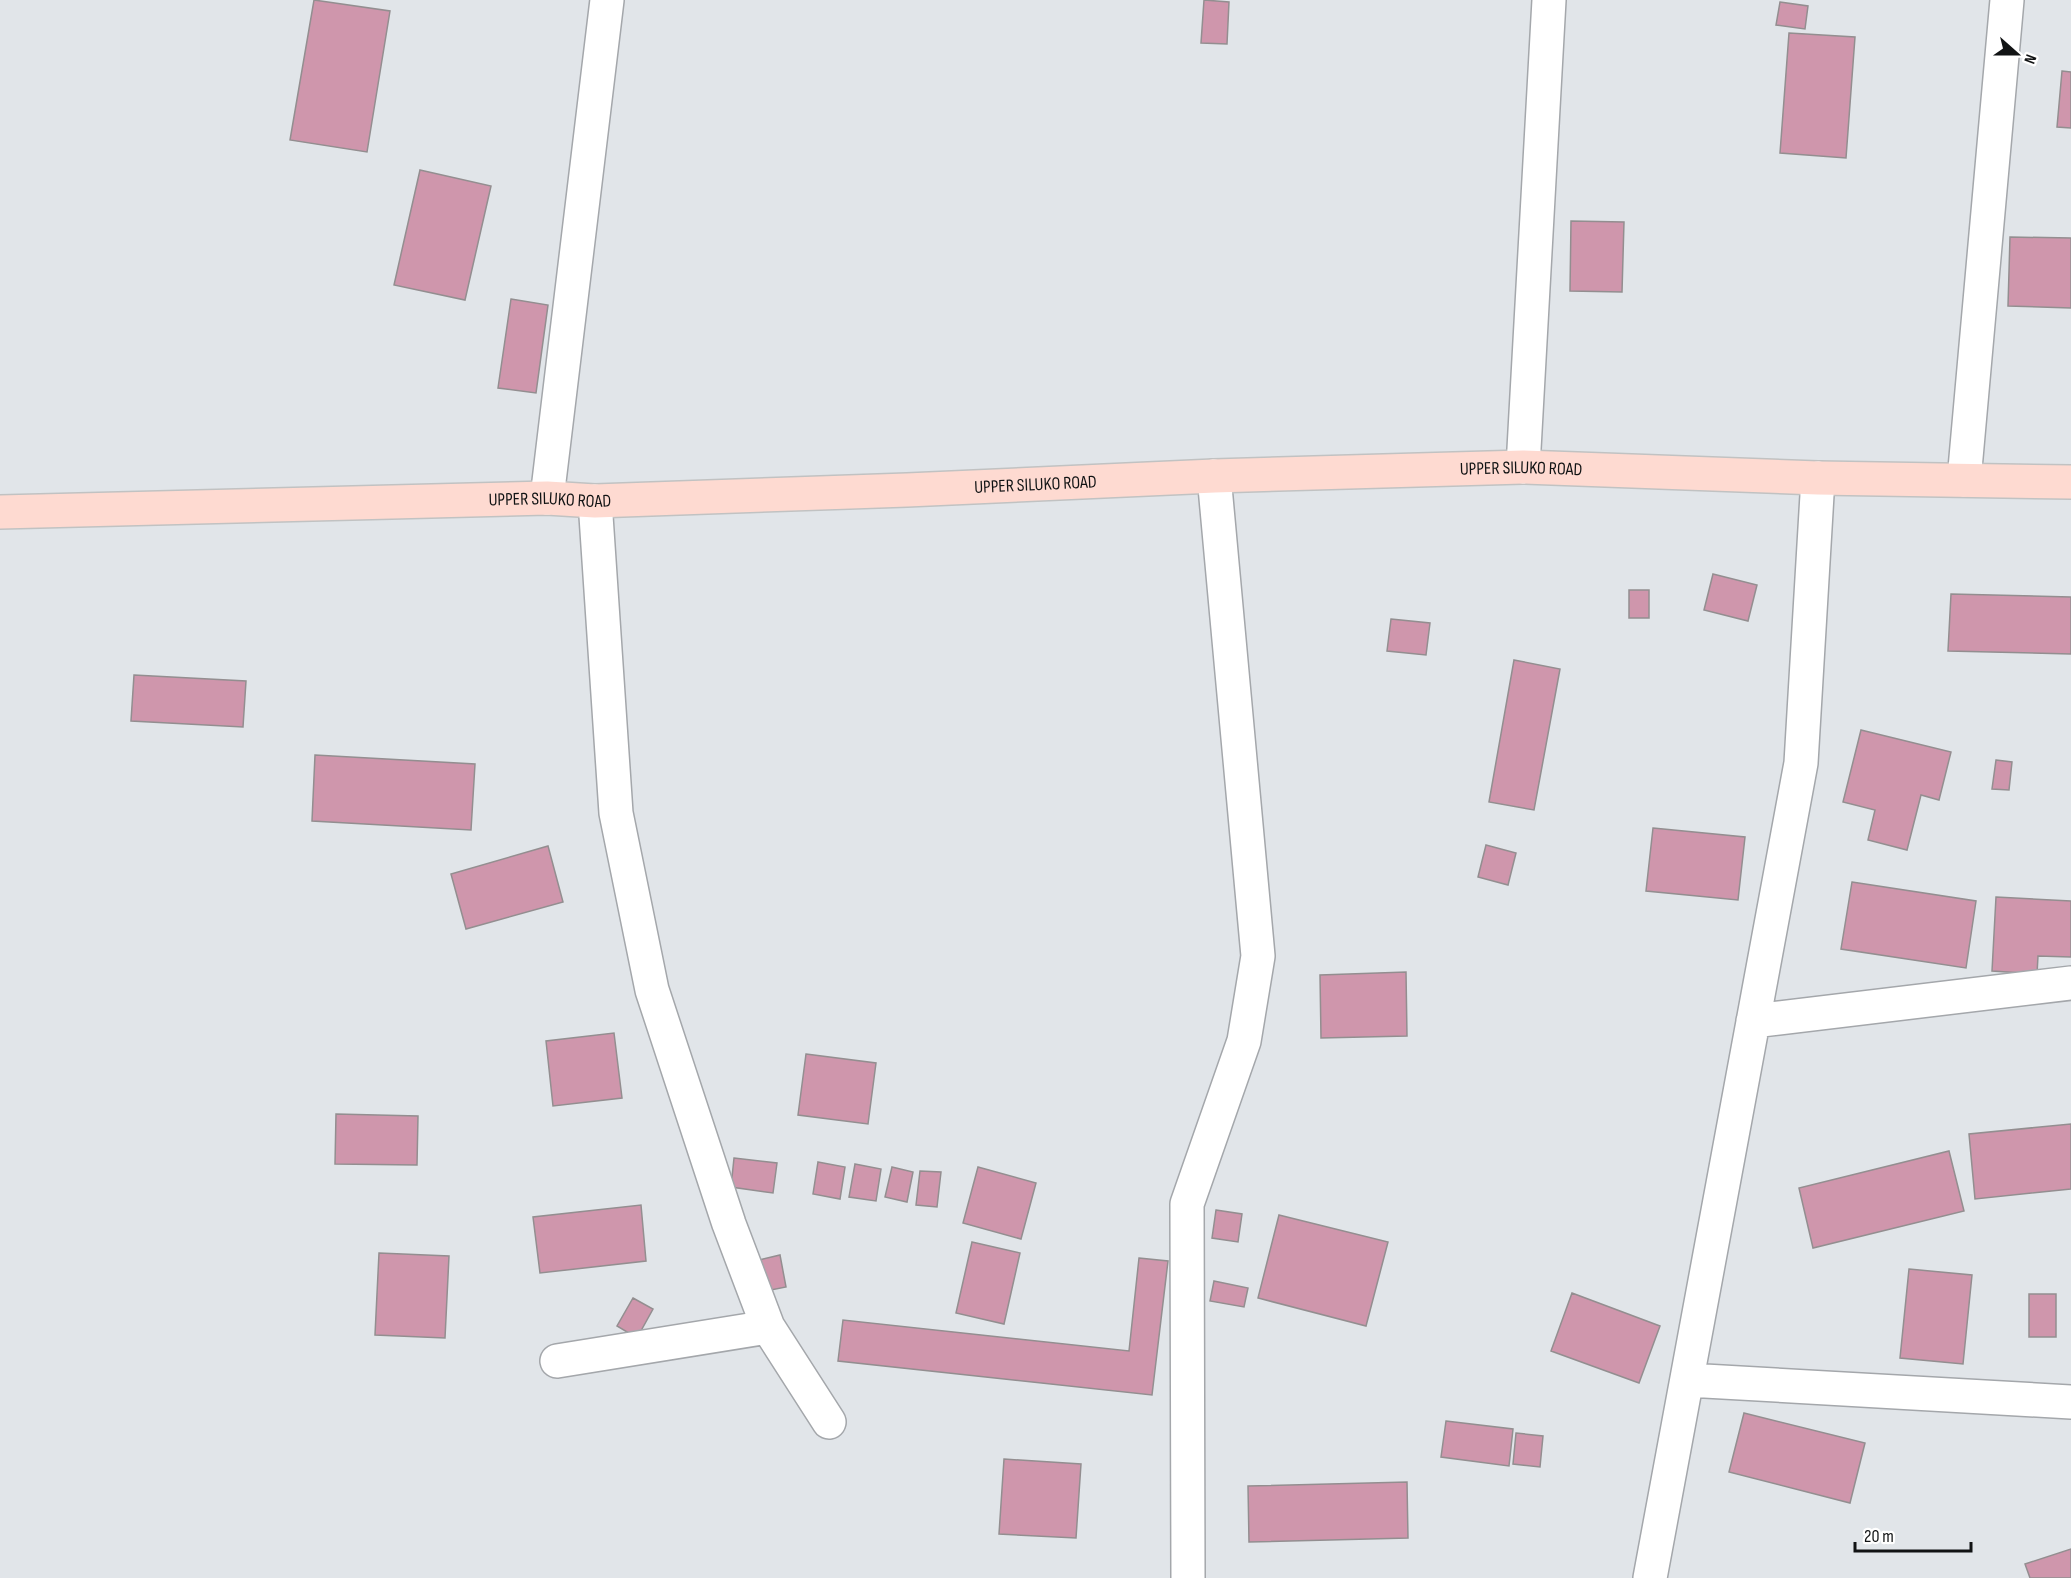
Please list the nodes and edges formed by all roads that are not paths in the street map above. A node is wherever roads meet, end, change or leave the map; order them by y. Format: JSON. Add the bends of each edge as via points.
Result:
{"nodes":[{"id":1,"x":607,"y":0,"type":"edge"},
{"id":2,"x":1549,"y":0,"type":"edge"},
{"id":3,"x":2007,"y":0,"type":"edge"},
{"id":4,"x":1523,"y":467,"type":"junction"},
{"id":5,"x":1214,"y":476,"type":"junction"},
{"id":6,"x":1818,"y":478,"type":"junction"},
{"id":7,"x":1964,"y":480,"type":"junction"},
{"id":8,"x":2071,"y":482,"type":"edge"},
{"id":9,"x":547,"y":498,"type":"junction"},
{"id":10,"x":595,"y":501,"type":"junction"},
{"id":11,"x":0,"y":512,"type":"edge"},
{"id":12,"x":2071,"y":983,"type":"edge"},
{"id":13,"x":1753,"y":1021,"type":"junction"},
{"id":14,"x":768,"y":1327,"type":"junction"},
{"id":15,"x":730,"y":1329,"type":"dead end"},
{"id":16,"x":1687,"y":1380,"type":"junction"},
{"id":17,"x":2071,"y":1402,"type":"edge"},
{"id":18,"x":829,"y":1422,"type":"dead end"},
{"id":19,"x":1188,"y":1578,"type":"edge"},
{"id":20,"x":1650,"y":1578,"type":"edge"}],
"edges":[{"from":1,"to":9,"type":"street"},
{"from":2,"to":4,"type":"street"},
{"from":3,"to":7,"type":"street"},
{"from":4,"to":5,"type":"main road","name":"UPPER SILUKO ROAD"},
{"from":4,"to":6,"type":"main road","name":"UPPER SILUKO ROAD"},
{"from":5,"to":10,"type":"main road","name":"UPPER SILUKO ROAD"},
{"from":5,"to":19,"type":"street","via":[[1258,956],[1244,1041],[1187,1204]]},
{"from":6,"to":7,"type":"main road","name":"UPPER SILUKO ROAD"},
{"from":6,"to":13,"type":"street","via":[[1801,762]]},
{"from":7,"to":8,"type":"main road","name":"UPPER SILUKO ROAD"},
{"from":9,"to":10,"type":"main road","name":"UPPER SILUKO ROAD"},
{"from":9,"to":11,"type":"main road","name":"UPPER SILUKO ROAD"},
{"from":10,"to":14,"type":"street","via":[[616,813],[652,990],[729,1224]]},
{"from":12,"to":13,"type":"street"},
{"from":13,"to":16,"type":"street"},
{"from":14,"to":15,"type":"street","via":[[557,1361]]},
{"from":14,"to":18,"type":"street"},
{"from":16,"to":17,"type":"street"},
{"from":16,"to":20,"type":"street"}]}
